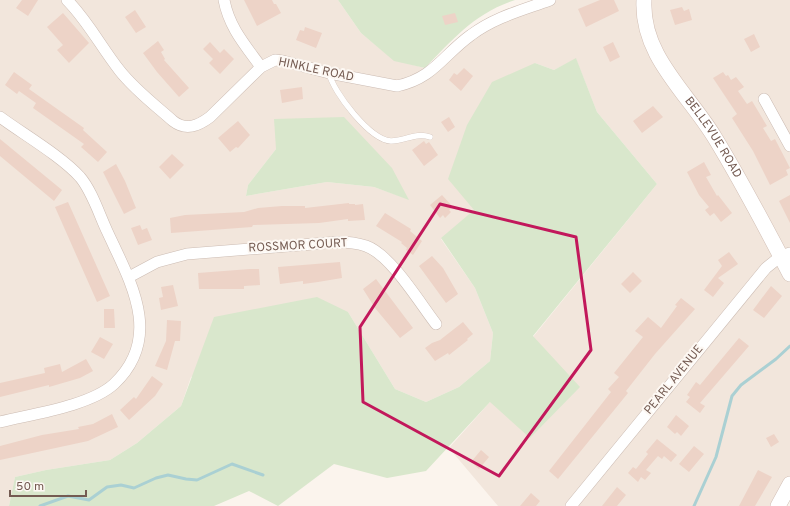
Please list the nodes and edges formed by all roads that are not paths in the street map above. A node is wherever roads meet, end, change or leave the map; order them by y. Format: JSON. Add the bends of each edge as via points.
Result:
{"nodes":[{"id":1,"x":67,"y":0,"type":"edge"},
{"id":2,"x":224,"y":0,"type":"edge"},
{"id":3,"x":550,"y":0,"type":"edge"},
{"id":4,"x":644,"y":0,"type":"edge"},
{"id":5,"x":261,"y":67,"type":"junction"},
{"id":6,"x":329,"y":73,"type":"junction"},
{"id":7,"x":764,"y":99,"type":"dead end"},
{"id":8,"x":0,"y":117,"type":"edge"},
{"id":9,"x":430,"y":137,"type":"dead end"},
{"id":10,"x":790,"y":146,"type":"edge"},
{"id":11,"x":785,"y":254,"type":"edge"},
{"id":12,"x":790,"y":274,"type":"edge"},
{"id":13,"x":129,"y":278,"type":"junction"},
{"id":14,"x":436,"y":324,"type":"dead end"},
{"id":15,"x":0,"y":422,"type":"edge"},
{"id":16,"x":790,"y":484,"type":"edge"},
{"id":17,"x":571,"y":506,"type":"edge"},
{"id":18,"x":778,"y":506,"type":"edge"}],
"edges":[{"from":1,"to":5,"type":"street","name":"HINKLE ROAD","via":[[124,75],[182,127],[196,126],[210,117]]},
{"from":2,"to":5,"type":"street","via":[[230,22]]},
{"from":3,"to":6,"type":"street","name":"HINKLE ROAD","via":[[494,20],[470,36],[430,72],[406,84],[391,86]]},
{"from":4,"to":11,"type":"street","name":"BELLEVUE ROAD","via":[[646,32],[657,57],[715,137]]},
{"from":5,"to":6,"type":"street","name":"HINKLE ROAD","via":[[275,60]]},
{"from":6,"to":9,"type":"lane","via":[[331,81],[367,130],[382,140],[405,139],[416,135]]},
{"from":7,"to":10,"type":"street"},
{"from":8,"to":13,"type":"street","via":[[80,178]]},
{"from":11,"to":12,"type":"street","name":"BELLEVUE ROAD"},
{"from":11,"to":17,"type":"street","name":"PEARL AVENUE","via":[[766,268]]},
{"from":13,"to":14,"type":"street","name":"ROSSMOR COURT","via":[[157,262],[187,254],[352,242],[366,246],[388,260]]},
{"from":13,"to":15,"type":"street","via":[[141,317],[137,345],[124,374],[114,384],[89,399]]},
{"from":16,"to":18,"type":"street"}]}
